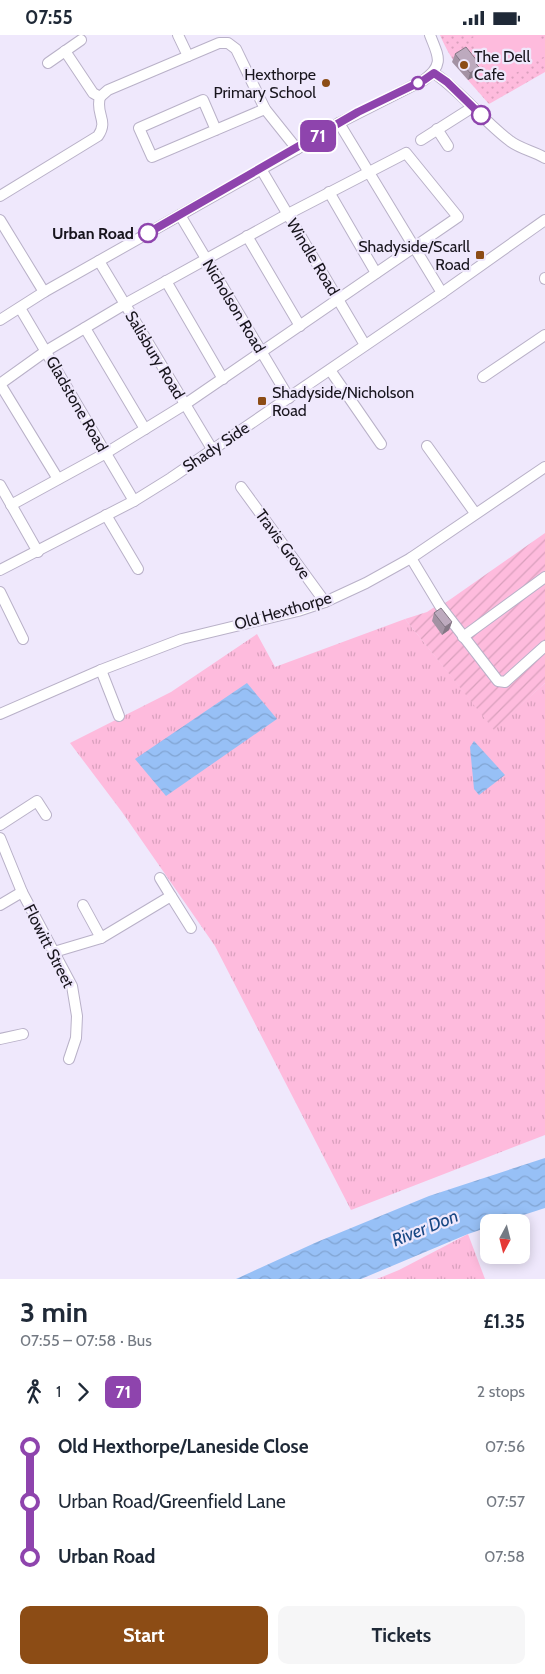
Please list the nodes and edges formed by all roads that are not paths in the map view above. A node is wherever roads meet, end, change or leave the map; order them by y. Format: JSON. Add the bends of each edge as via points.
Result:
{"nodes":[{"id":1,"x":178,"y":35,"type":"edge"},
{"id":2,"x":430,"y":35,"type":"edge"},
{"id":3,"x":81,"y":40,"type":"dead end"},
{"id":4,"x":65,"y":51,"type":"junction"},
{"id":5,"x":188,"y":56,"type":"junction"},
{"id":6,"x":48,"y":63,"type":"dead end"},
{"id":7,"x":434,"y":73,"type":"junction"},
{"id":8,"x":100,"y":97,"type":"junction"},
{"id":9,"x":473,"y":107,"type":"junction"},
{"id":10,"x":265,"y":109,"type":"junction"},
{"id":11,"x":338,"y":123,"type":"junction"},
{"id":12,"x":437,"y":129,"type":"junction"},
{"id":13,"x":216,"y":130,"type":"junction"},
{"id":14,"x":421,"y":140,"type":"dead end"},
{"id":15,"x":448,"y":146,"type":"dead end"},
{"id":16,"x":296,"y":149,"type":"junction"},
{"id":17,"x":545,"y":159,"type":"edge"},
{"id":18,"x":261,"y":169,"type":"junction"},
{"id":19,"x":368,"y":172,"type":"junction"},
{"id":20,"x":329,"y":192,"type":"junction"},
{"id":21,"x":0,"y":196,"type":"edge"},
{"id":22,"x":288,"y":214,"type":"junction"},
{"id":23,"x":180,"y":215,"type":"junction"},
{"id":24,"x":0,"y":220,"type":"edge"},
{"id":25,"x":545,"y":220,"type":"edge"},
{"id":26,"x":247,"y":236,"type":"junction"},
{"id":27,"x":415,"y":247,"type":"junction"},
{"id":28,"x":206,"y":259,"type":"junction"},
{"id":29,"x":99,"y":261,"type":"junction"},
{"id":30,"x":376,"y":273,"type":"junction"},
{"id":31,"x":166,"y":281,"type":"junction"},
{"id":32,"x":44,"y":291,"type":"junction"},
{"id":33,"x":442,"y":293,"type":"junction"},
{"id":34,"x":338,"y":299,"type":"junction"},
{"id":35,"x":125,"y":305,"type":"junction"},
{"id":36,"x":20,"y":307,"type":"junction"},
{"id":37,"x":0,"y":320,"type":"edge"},
{"id":38,"x":300,"y":326,"type":"junction"},
{"id":39,"x":85,"y":328,"type":"junction"},
{"id":40,"x":545,"y":335,"type":"edge"},
{"id":41,"x":365,"y":345,"type":"junction"},
{"id":42,"x":46,"y":351,"type":"junction"},
{"id":43,"x":262,"y":353,"type":"junction"},
{"id":44,"x":330,"y":370,"type":"junction"},
{"id":45,"x":483,"y":377,"type":"dead end"},
{"id":46,"x":223,"y":379,"type":"junction"},
{"id":47,"x":0,"y":384,"type":"edge"},
{"id":48,"x":289,"y":398,"type":"junction"},
{"id":49,"x":184,"y":405,"type":"junction"},
{"id":50,"x":145,"y":429,"type":"junction"},
{"id":51,"x":381,"y":444,"type":"dead end"},
{"id":52,"x":427,"y":446,"type":"dead end"},
{"id":53,"x":212,"y":449,"type":"junction"},
{"id":54,"x":106,"y":453,"type":"junction"},
{"id":55,"x":545,"y":467,"type":"edge"},
{"id":56,"x":58,"y":479,"type":"junction"},
{"id":57,"x":0,"y":485,"type":"edge"},
{"id":58,"x":241,"y":487,"type":"dead end"},
{"id":59,"x":134,"y":501,"type":"junction"},
{"id":60,"x":6,"y":502,"type":"edge"},
{"id":61,"x":475,"y":513,"type":"junction"},
{"id":62,"x":106,"y":515,"type":"junction"},
{"id":63,"x":38,"y":551,"type":"junction"},
{"id":64,"x":411,"y":558,"type":"junction"},
{"id":65,"x":138,"y":569,"type":"dead end"},
{"id":66,"x":0,"y":570,"type":"edge"},
{"id":67,"x":545,"y":577,"type":"edge"},
{"id":68,"x":0,"y":592,"type":"edge"},
{"id":69,"x":325,"y":602,"type":"junction"},
{"id":70,"x":463,"y":637,"type":"junction"},
{"id":71,"x":23,"y":639,"type":"dead end"},
{"id":72,"x":545,"y":646,"type":"edge"},
{"id":73,"x":101,"y":670,"type":"junction"},
{"id":74,"x":0,"y":714,"type":"edge"},
{"id":75,"x":119,"y":716,"type":"dead end"},
{"id":76,"x":46,"y":815,"type":"dead end"},
{"id":77,"x":0,"y":825,"type":"edge"},
{"id":78,"x":0,"y":838,"type":"edge"},
{"id":79,"x":160,"y":878,"type":"dead end"},
{"id":80,"x":22,"y":892,"type":"junction"},
{"id":81,"x":171,"y":896,"type":"junction"},
{"id":82,"x":0,"y":905,"type":"edge"},
{"id":83,"x":83,"y":905,"type":"dead end"},
{"id":84,"x":191,"y":929,"type":"dead end"},
{"id":85,"x":101,"y":938,"type":"junction"},
{"id":86,"x":54,"y":952,"type":"junction"},
{"id":87,"x":23,"y":1034,"type":"dead end"},
{"id":88,"x":0,"y":1039,"type":"edge"},
{"id":89,"x":70,"y":1059,"type":"dead end"}],
"edges":[{"from":1,"to":5,"type":"street"},
{"from":2,"to":7,"type":"street","via":[[438,55]]},
{"from":3,"to":4,"type":"street"},
{"from":4,"to":6,"type":"street"},
{"from":4,"to":8,"type":"street","via":[[93,93]]},
{"from":5,"to":8,"type":"street","via":[[108,90]]},
{"from":5,"to":10,"type":"street","via":[[219,43],[233,45]]},
{"from":7,"to":9,"type":"street"},
{"from":7,"to":11,"type":"street"},
{"from":8,"to":21,"type":"street","via":[[98,109],[103,124],[98,136]]},
{"from":9,"to":12,"type":"street"},
{"from":9,"to":17,"type":"street","via":[[511,142]]},
{"from":10,"to":13,"type":"street"},
{"from":10,"to":16,"type":"street"},
{"from":11,"to":16,"type":"street"},
{"from":11,"to":19,"type":"street"},
{"from":12,"to":14,"type":"street"},
{"from":12,"to":15,"type":"street"},
{"from":13,"to":13,"type":"street","via":[[202,101],[139,128],[152,157]]},
{"from":16,"to":18,"type":"street"},
{"from":18,"to":22,"type":"street","name":"Windle Road"},
{"from":18,"to":23,"type":"street"},
{"from":19,"to":20,"type":"street"},
{"from":19,"to":27,"type":"street"},
{"from":19,"to":27,"type":"street","via":[[408,153],[458,217]]},
{"from":20,"to":22,"type":"street"},
{"from":20,"to":30,"type":"street"},
{"from":22,"to":26,"type":"street"},
{"from":22,"to":34,"type":"street","name":"Windle Road"},
{"from":23,"to":28,"type":"street","name":"Nicholson Road"},
{"from":23,"to":29,"type":"street"},
{"from":24,"to":32,"type":"street"},
{"from":25,"to":33,"type":"street","name":"Shady Side"},
{"from":26,"to":28,"type":"street"},
{"from":26,"to":38,"type":"street"},
{"from":27,"to":30,"type":"street"},
{"from":27,"to":33,"type":"street"},
{"from":28,"to":31,"type":"street"},
{"from":28,"to":43,"type":"street","name":"Nicholson Road"},
{"from":29,"to":32,"type":"street"},
{"from":29,"to":35,"type":"street","name":"Salisbury Road"},
{"from":30,"to":34,"type":"street"},
{"from":31,"to":35,"type":"street"},
{"from":31,"to":46,"type":"street"},
{"from":32,"to":36,"type":"street"},
{"from":33,"to":41,"type":"street","name":"Shady Side"},
{"from":34,"to":38,"type":"street"},
{"from":34,"to":41,"type":"street","name":"Windle Road"},
{"from":35,"to":39,"type":"street"},
{"from":35,"to":49,"type":"street","name":"Salisbury Road"},
{"from":36,"to":37,"type":"street"},
{"from":36,"to":42,"type":"street","name":"Gladstone Road"},
{"from":38,"to":43,"type":"street"},
{"from":39,"to":42,"type":"street"},
{"from":39,"to":50,"type":"street"},
{"from":40,"to":45,"type":"street"},
{"from":41,"to":44,"type":"street","name":"Shady Side"},
{"from":42,"to":47,"type":"street"},
{"from":42,"to":54,"type":"street","name":"Gladstone Road"},
{"from":43,"to":46,"type":"street"},
{"from":43,"to":48,"type":"street","name":"Nicholson Road"},
{"from":44,"to":48,"type":"street","name":"Shady Side"},
{"from":44,"to":51,"type":"street"},
{"from":46,"to":49,"type":"street"},
{"from":47,"to":56,"type":"street"},
{"from":48,"to":53,"type":"street","name":"Shady Side"},
{"from":49,"to":50,"type":"street"},
{"from":49,"to":53,"type":"street","name":"Salisbury Road"},
{"from":50,"to":54,"type":"street"},
{"from":52,"to":61,"type":"street"},
{"from":53,"to":59,"type":"street","name":"Shady Side"},
{"from":54,"to":56,"type":"street"},
{"from":54,"to":59,"type":"street","name":"Gladstone Road"},
{"from":55,"to":61,"type":"street","name":"Old Hexthorpe"},
{"from":56,"to":60,"type":"street"},
{"from":57,"to":60,"type":"street"},
{"from":58,"to":69,"type":"street","name":"Travis Grove"},
{"from":59,"to":62,"type":"street","name":"Shady Side"},
{"from":60,"to":63,"type":"street"},
{"from":61,"to":64,"type":"street","name":"Old Hexthorpe"},
{"from":62,"to":63,"type":"street","name":"Shady Side"},
{"from":62,"to":65,"type":"street"},
{"from":63,"to":66,"type":"street","name":"Shady Side"},
{"from":64,"to":69,"type":"street","name":"Old Hexthorpe"},
{"from":64,"to":70,"type":"street","via":[[440,607]]},
{"from":67,"to":70,"type":"street"},
{"from":68,"to":71,"type":"street"},
{"from":69,"to":73,"type":"street","name":"Old Hexthorpe","via":[[182,639]]},
{"from":70,"to":72,"type":"street","via":[[498,681],[505,682]]},
{"from":73,"to":74,"type":"street","name":"Old Hexthorpe"},
{"from":73,"to":75,"type":"street"},
{"from":76,"to":77,"type":"street","via":[[37,801]]},
{"from":78,"to":80,"type":"street","name":"Flowitt Street"},
{"from":79,"to":81,"type":"street"},
{"from":80,"to":82,"type":"street"},
{"from":80,"to":86,"type":"street","name":"Flowitt Street"},
{"from":81,"to":84,"type":"street"},
{"from":81,"to":85,"type":"street"},
{"from":83,"to":85,"type":"street"},
{"from":85,"to":86,"type":"street"},
{"from":86,"to":89,"type":"street","name":"Flowitt Street","via":[[72,986],[77,1016],[76,1038]]},
{"from":87,"to":88,"type":"street"}]}
